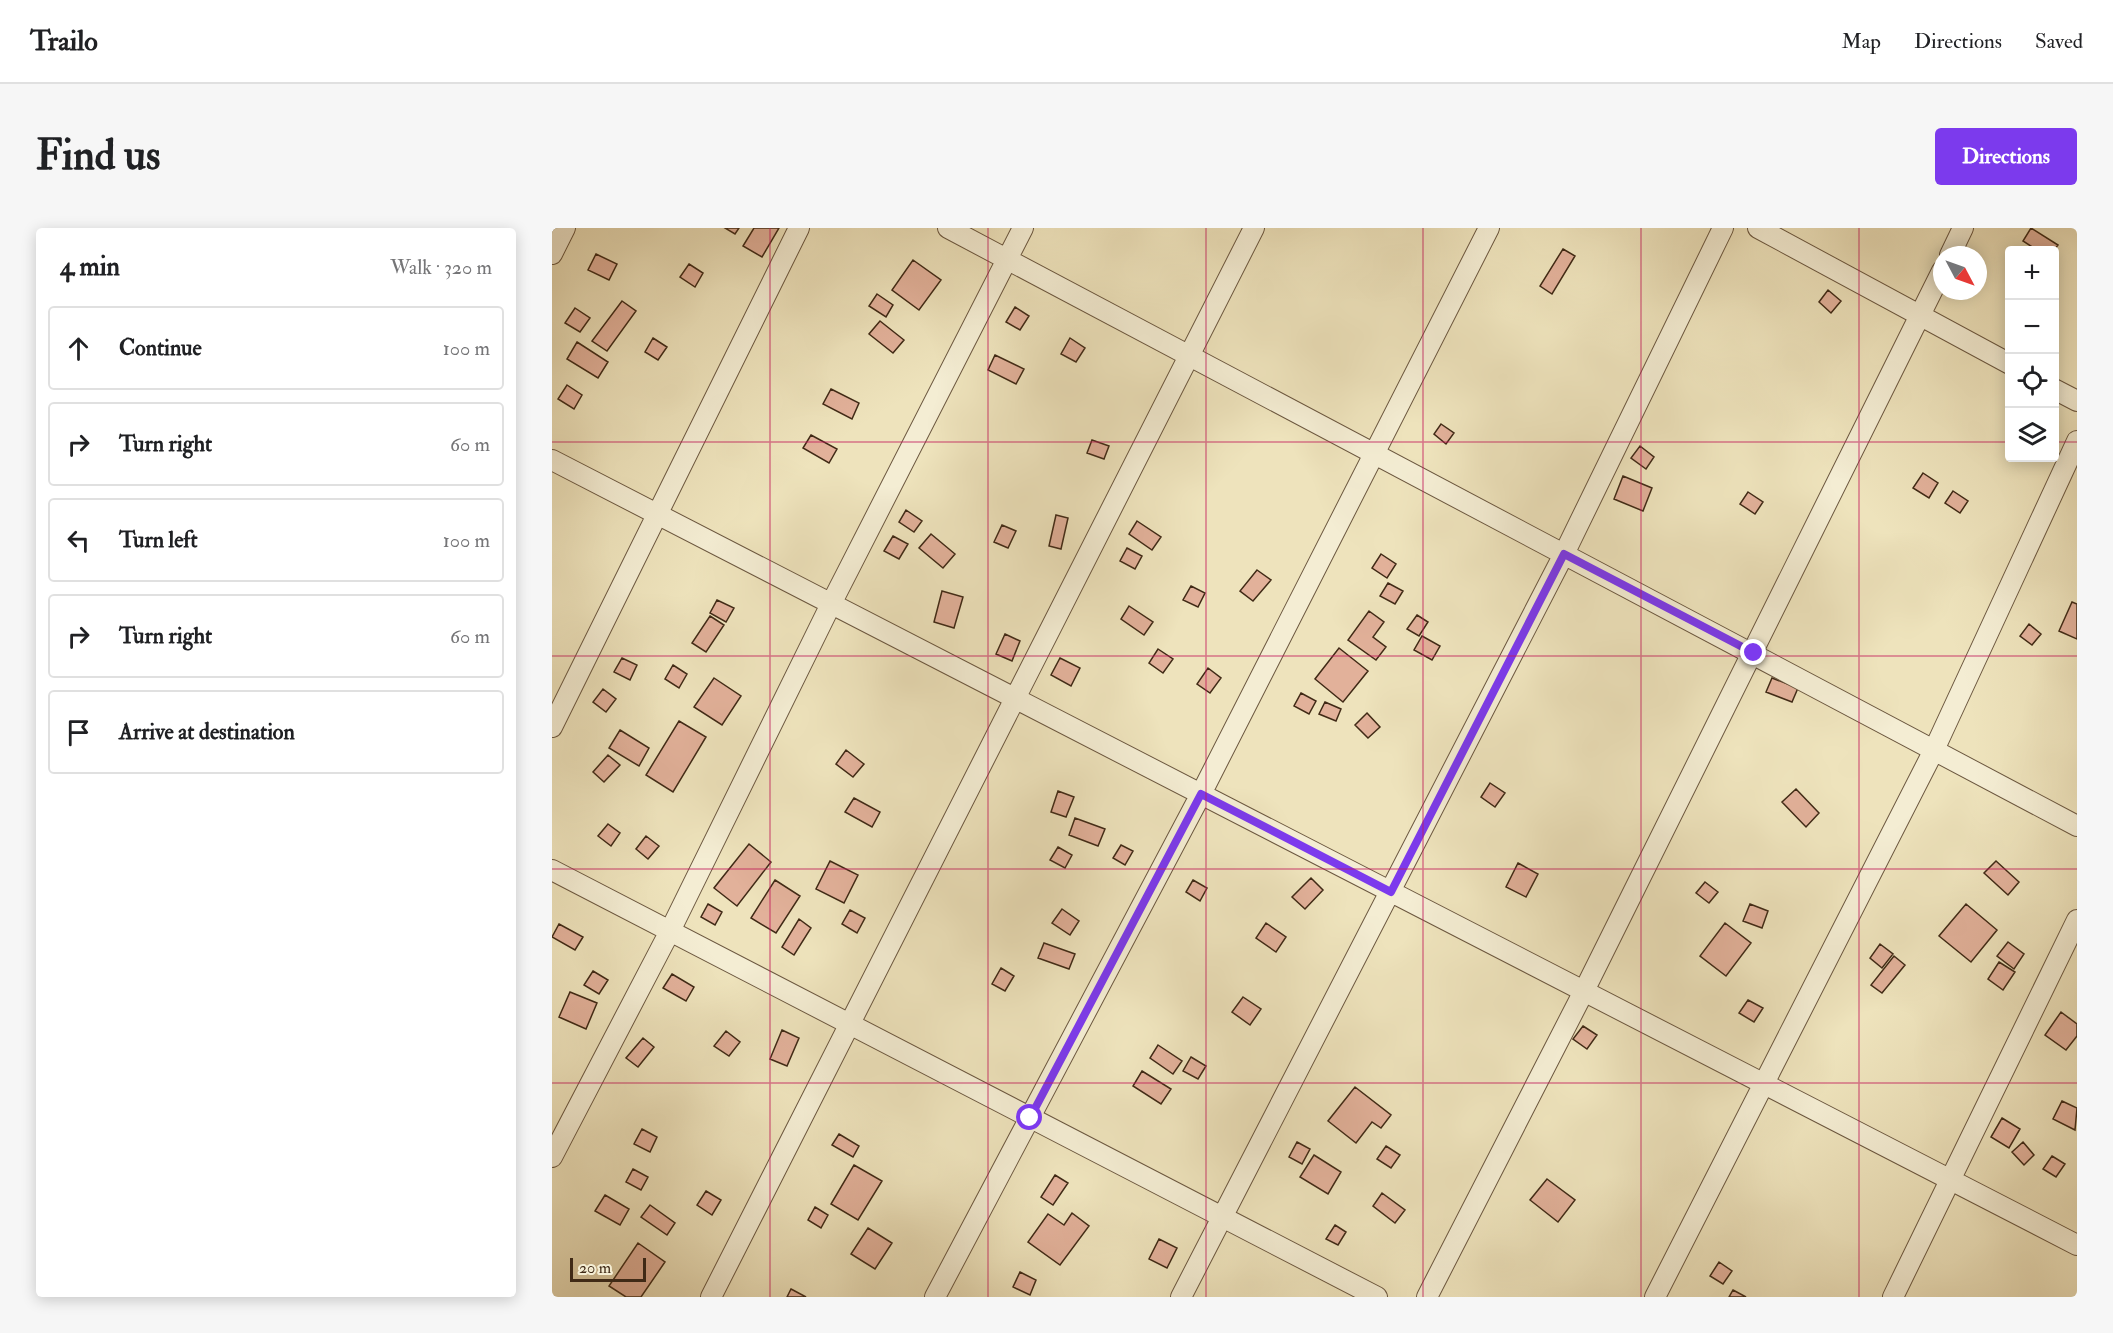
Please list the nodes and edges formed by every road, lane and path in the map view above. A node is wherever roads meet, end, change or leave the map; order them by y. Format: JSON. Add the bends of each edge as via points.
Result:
{"nodes":[{"id":1,"x":565,"y":228,"type":"edge"},
{"id":2,"x":799,"y":228,"type":"edge"},
{"id":3,"x":948,"y":228,"type":"edge"},
{"id":4,"x":1023,"y":228,"type":"edge"},
{"id":5,"x":1254,"y":228,"type":"edge"},
{"id":6,"x":1489,"y":228,"type":"edge"},
{"id":7,"x":1723,"y":228,"type":"edge"},
{"id":8,"x":1758,"y":228,"type":"edge"},
{"id":9,"x":1963,"y":228,"type":"edge"},
{"id":10,"x":1954,"y":246,"type":"edge"},
{"id":11,"x":552,"y":254,"type":"edge"},
{"id":12,"x":1008,"y":260,"type":"junction"},
{"id":13,"x":1933,"y":290,"type":"edge"},
{"id":14,"x":1921,"y":316,"type":"junction"},
{"id":15,"x":1189,"y":356,"type":"junction"},
{"id":16,"x":2005,"y":361,"type":"edge"},
{"id":17,"x":2059,"y":391,"type":"edge"},
{"id":18,"x":2077,"y":401,"type":"edge"},
{"id":19,"x":2077,"y":441,"type":"edge"},
{"id":20,"x":1376,"y":454,"type":"junction"},
{"id":21,"x":552,"y":460,"type":"edge"},
{"id":22,"x":658,"y":514,"type":"junction"},
{"id":23,"x":1564,"y":554,"type":"junction"},
{"id":24,"x":831,"y":604,"type":"junction"},
{"id":25,"x":1754,"y":653,"type":"junction"},
{"id":26,"x":1016,"y":698,"type":"junction"},
{"id":27,"x":552,"y":727,"type":"edge"},
{"id":28,"x":1934,"y":750,"type":"junction"},
{"id":29,"x":1201,"y":794,"type":"junction"},
{"id":30,"x":2077,"y":825,"type":"edge"},
{"id":31,"x":552,"y":870,"type":"edge"},
{"id":32,"x":1391,"y":892,"type":"junction"},
{"id":33,"x":2077,"y":920,"type":"edge"},
{"id":34,"x":670,"y":931,"type":"junction"},
{"id":35,"x":1584,"y":991,"type":"junction"},
{"id":36,"x":848,"y":1024,"type":"junction"},
{"id":37,"x":1764,"y":1083,"type":"junction"},
{"id":38,"x":1030,"y":1118,"type":"junction"},
{"id":39,"x":552,"y":1157,"type":"edge"},
{"id":40,"x":1949,"y":1179,"type":"junction"},
{"id":41,"x":1223,"y":1217,"type":"junction"},
{"id":42,"x":2077,"y":1245,"type":"edge"},
{"id":43,"x":711,"y":1297,"type":"edge"},
{"id":44,"x":935,"y":1297,"type":"edge"},
{"id":45,"x":1181,"y":1297,"type":"edge"},
{"id":46,"x":1377,"y":1297,"type":"edge"},
{"id":47,"x":1426,"y":1297,"type":"edge"},
{"id":48,"x":1655,"y":1297,"type":"edge"},
{"id":49,"x":1893,"y":1297,"type":"edge"}],
"edges":[{"from":1,"to":11,"type":"street"},
{"from":2,"to":22,"type":"street"},
{"from":3,"to":12,"type":"street"},
{"from":4,"to":12,"type":"street"},
{"from":5,"to":15,"type":"street"},
{"from":6,"to":20,"type":"street"},
{"from":7,"to":23,"type":"street"},
{"from":8,"to":14,"type":"street"},
{"from":9,"to":10,"type":"street"},
{"from":12,"to":15,"type":"street"},
{"from":12,"to":24,"type":"street"},
{"from":13,"to":14,"type":"street"},
{"from":14,"to":16,"type":"street"},
{"from":14,"to":25,"type":"street"},
{"from":15,"to":20,"type":"street"},
{"from":15,"to":26,"type":"street"},
{"from":17,"to":18,"type":"street"},
{"from":19,"to":28,"type":"street"},
{"from":20,"to":23,"type":"street"},
{"from":20,"to":29,"type":"street"},
{"from":21,"to":22,"type":"street"},
{"from":22,"to":24,"type":"street"},
{"from":22,"to":27,"type":"street"},
{"from":23,"to":25,"type":"street"},
{"from":23,"to":32,"type":"street"},
{"from":24,"to":26,"type":"street"},
{"from":24,"to":34,"type":"street"},
{"from":25,"to":28,"type":"street"},
{"from":25,"to":35,"type":"street"},
{"from":26,"to":29,"type":"street"},
{"from":26,"to":36,"type":"street"},
{"from":28,"to":30,"type":"street"},
{"from":28,"to":37,"type":"street"},
{"from":29,"to":32,"type":"street"},
{"from":29,"to":38,"type":"street"},
{"from":31,"to":34,"type":"street"},
{"from":32,"to":35,"type":"street"},
{"from":32,"to":41,"type":"street"},
{"from":33,"to":40,"type":"street"},
{"from":34,"to":36,"type":"street"},
{"from":34,"to":39,"type":"street"},
{"from":35,"to":37,"type":"street"},
{"from":35,"to":47,"type":"street"},
{"from":36,"to":38,"type":"street"},
{"from":36,"to":43,"type":"street"},
{"from":37,"to":40,"type":"street"},
{"from":37,"to":48,"type":"street"},
{"from":38,"to":41,"type":"street"},
{"from":38,"to":44,"type":"street"},
{"from":40,"to":42,"type":"street"},
{"from":40,"to":49,"type":"street"},
{"from":41,"to":45,"type":"street"},
{"from":41,"to":46,"type":"street"}]}
